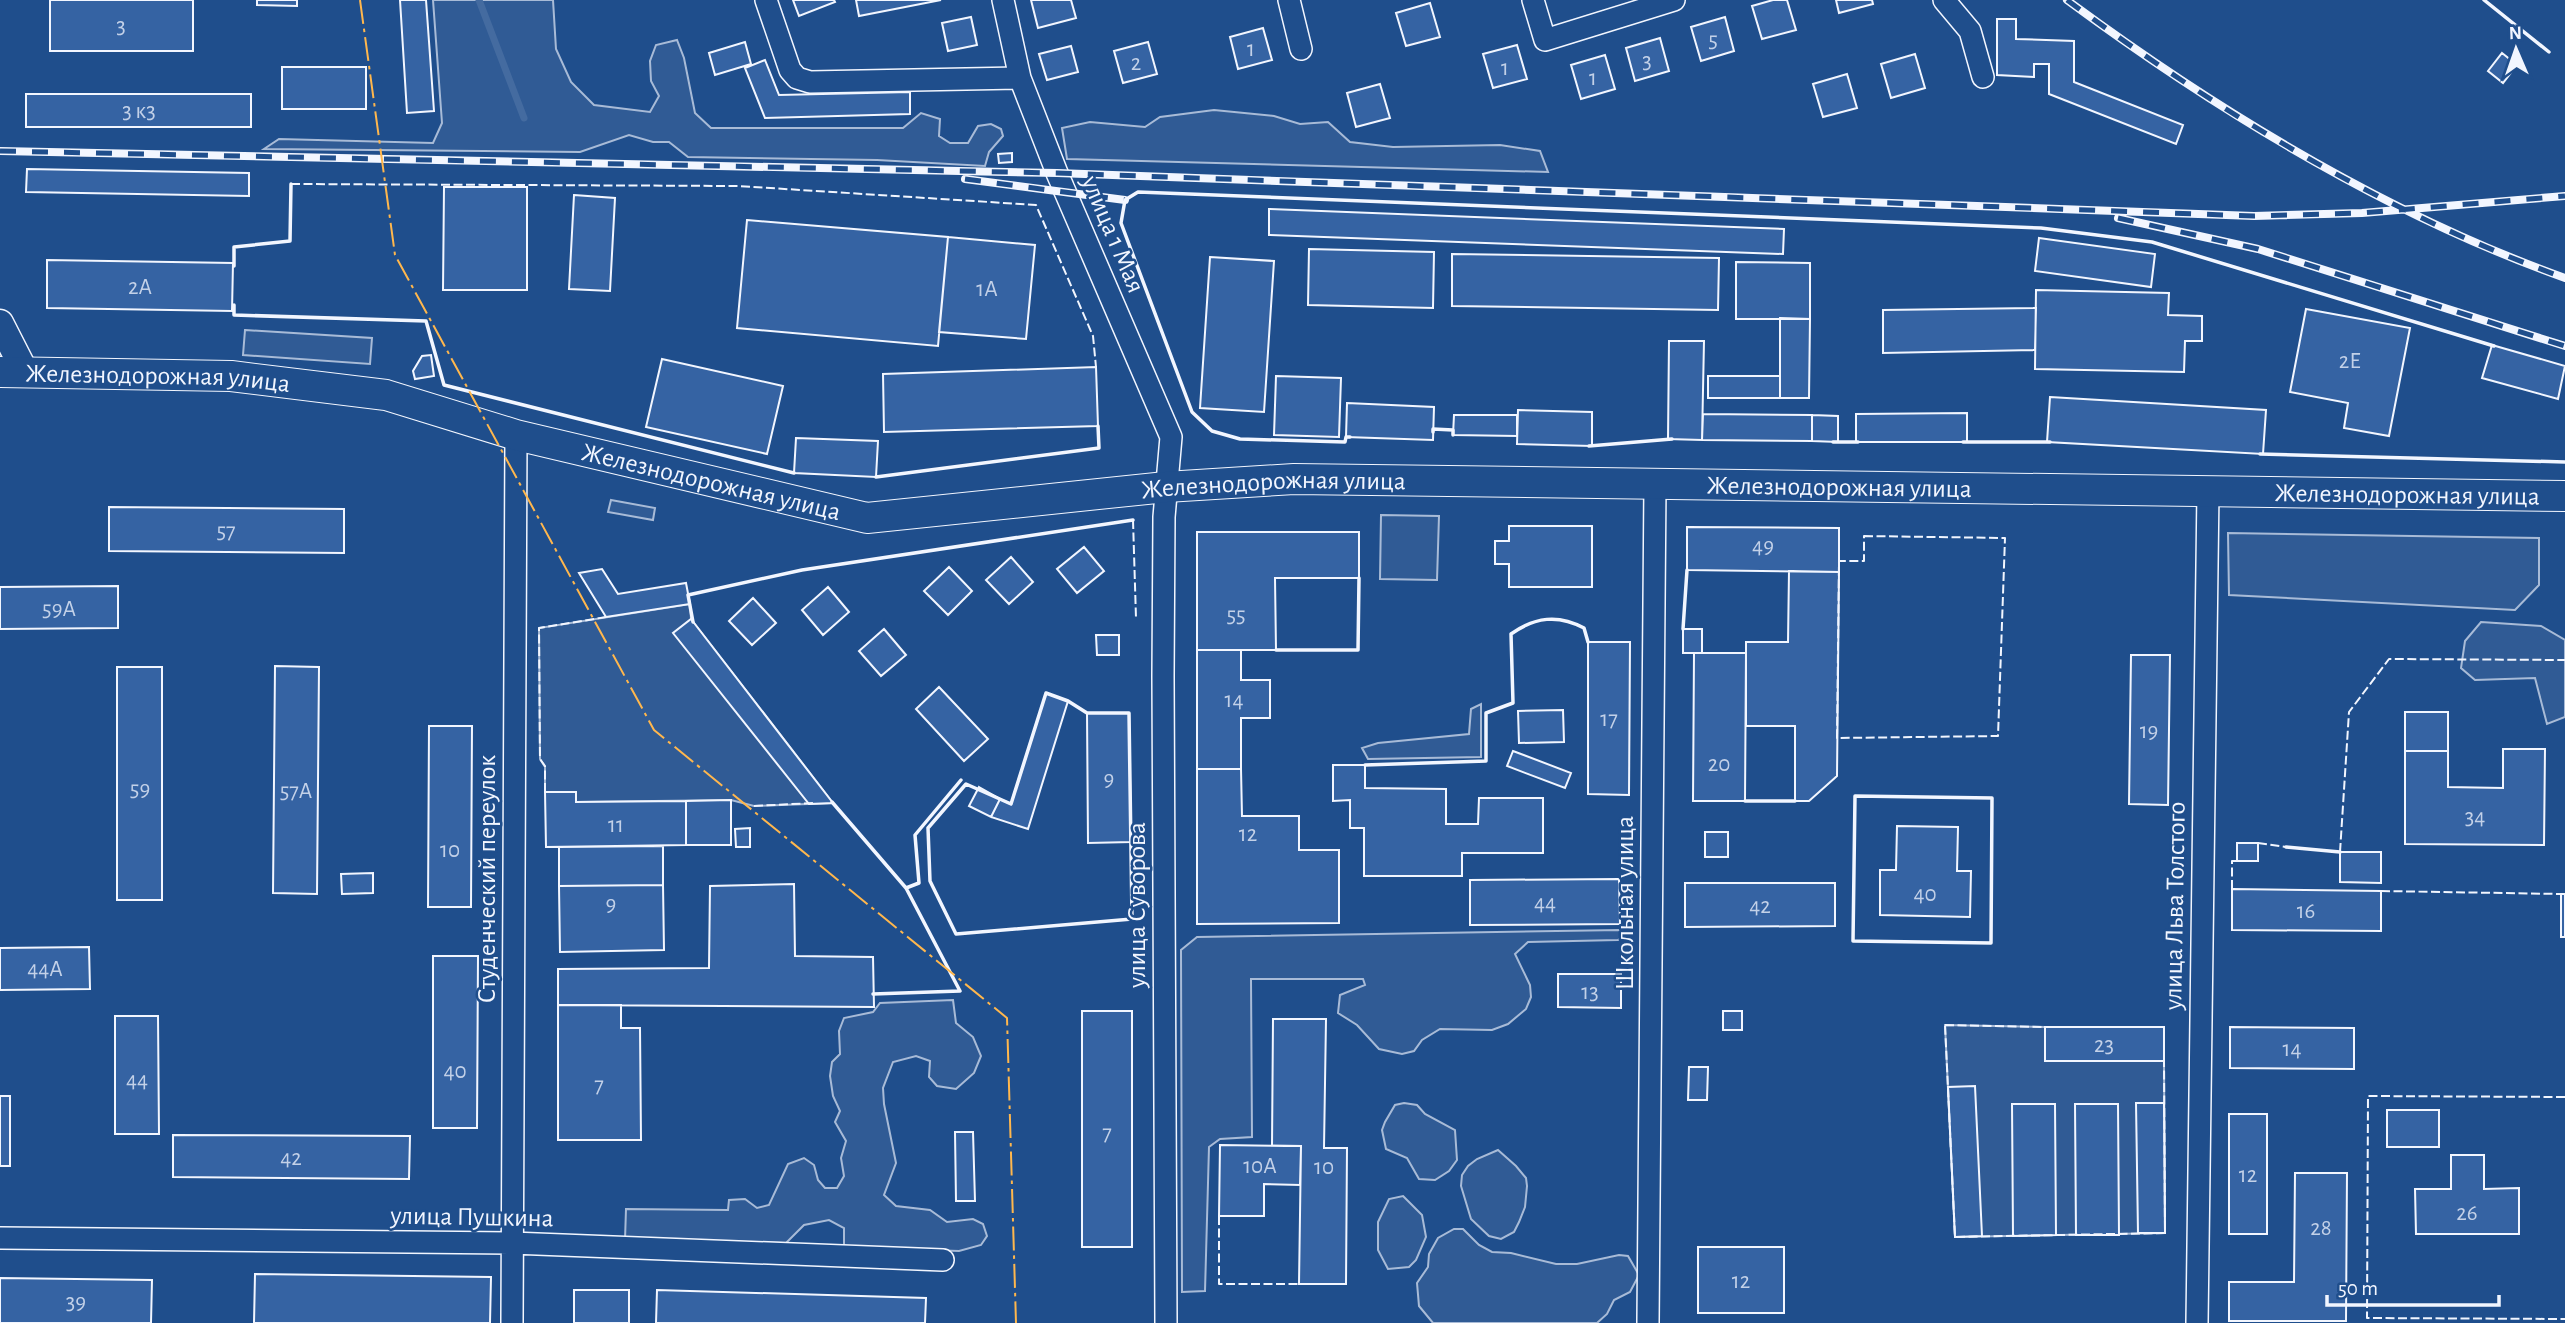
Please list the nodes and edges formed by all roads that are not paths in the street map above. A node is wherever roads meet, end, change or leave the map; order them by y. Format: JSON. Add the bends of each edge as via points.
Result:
{"nodes":[{"id":1,"x":766,"y":0,"type":"edge"},
{"id":2,"x":1003,"y":0,"type":"edge"},
{"id":3,"x":1289,"y":0,"type":"edge"},
{"id":4,"x":1533,"y":0,"type":"edge"},
{"id":5,"x":1674,"y":0,"type":"edge"},
{"id":6,"x":1944,"y":0,"type":"edge"},
{"id":7,"x":1301,"y":49,"type":"dead end"},
{"id":8,"x":1983,"y":76,"type":"dead end"},
{"id":9,"x":1020,"y":78,"type":"junction"},
{"id":10,"x":0,"y":323,"type":"edge"},
{"id":11,"x":12,"y":372,"type":"edge"},
{"id":12,"x":516,"y":435,"type":"junction"},
{"id":13,"x":1655,"y":484,"type":"junction"},
{"id":14,"x":1166,"y":487,"type":"junction"},
{"id":15,"x":2208,"y":490,"type":"junction"},
{"id":16,"x":2565,"y":496,"type":"edge"},
{"id":17,"x":0,"y":1238,"type":"edge"},
{"id":18,"x":512,"y":1243,"type":"junction"},
{"id":19,"x":943,"y":1260,"type":"dead end"},
{"id":20,"x":512,"y":1323,"type":"edge"},
{"id":21,"x":1166,"y":1323,"type":"edge"},
{"id":22,"x":1648,"y":1323,"type":"edge"},
{"id":23,"x":2197,"y":1323,"type":"edge"}],
"edges":[{"from":1,"to":9,"type":"street","via":[[790,69],[797,78],[810,82]]},
{"from":2,"to":9,"type":"street","name":"улица 1 Мая"},
{"from":3,"to":7,"type":"street"},
{"from":4,"to":5,"type":"street","via":[[1545,40]]},
{"from":6,"to":8,"type":"street","via":[[1970,31]]},
{"from":9,"to":14,"type":"street","name":"улица 1 Мая","via":[[1171,437]]},
{"from":10,"to":11,"type":"street"},
{"from":11,"to":12,"type":"main road","name":"Железнодорожная улица","via":[[231,376],[386,395]]},
{"from":12,"to":14,"type":"main road","name":"Железнодорожная улица","via":[[867,518]]},
{"from":12,"to":18,"type":"street","name":"Студенческий переулок"},
{"from":13,"to":14,"type":"main road","name":"Железнодорожная улица","via":[[1294,479]]},
{"from":13,"to":15,"type":"main road","name":"Железнодорожная улица"},
{"from":13,"to":22,"type":"street","name":"Школьная улица"},
{"from":14,"to":21,"type":"street","name":"улица Суворова"},
{"from":15,"to":16,"type":"main road","name":"Железнодорожная улица"},
{"from":15,"to":23,"type":"street","name":"улица Льва Толстого"},
{"from":17,"to":18,"type":"street","name":"улица Пушкина"},
{"from":18,"to":19,"type":"street","name":"улица Пушкина"},
{"from":18,"to":20,"type":"street","name":"Студенческий переулок"}]}
